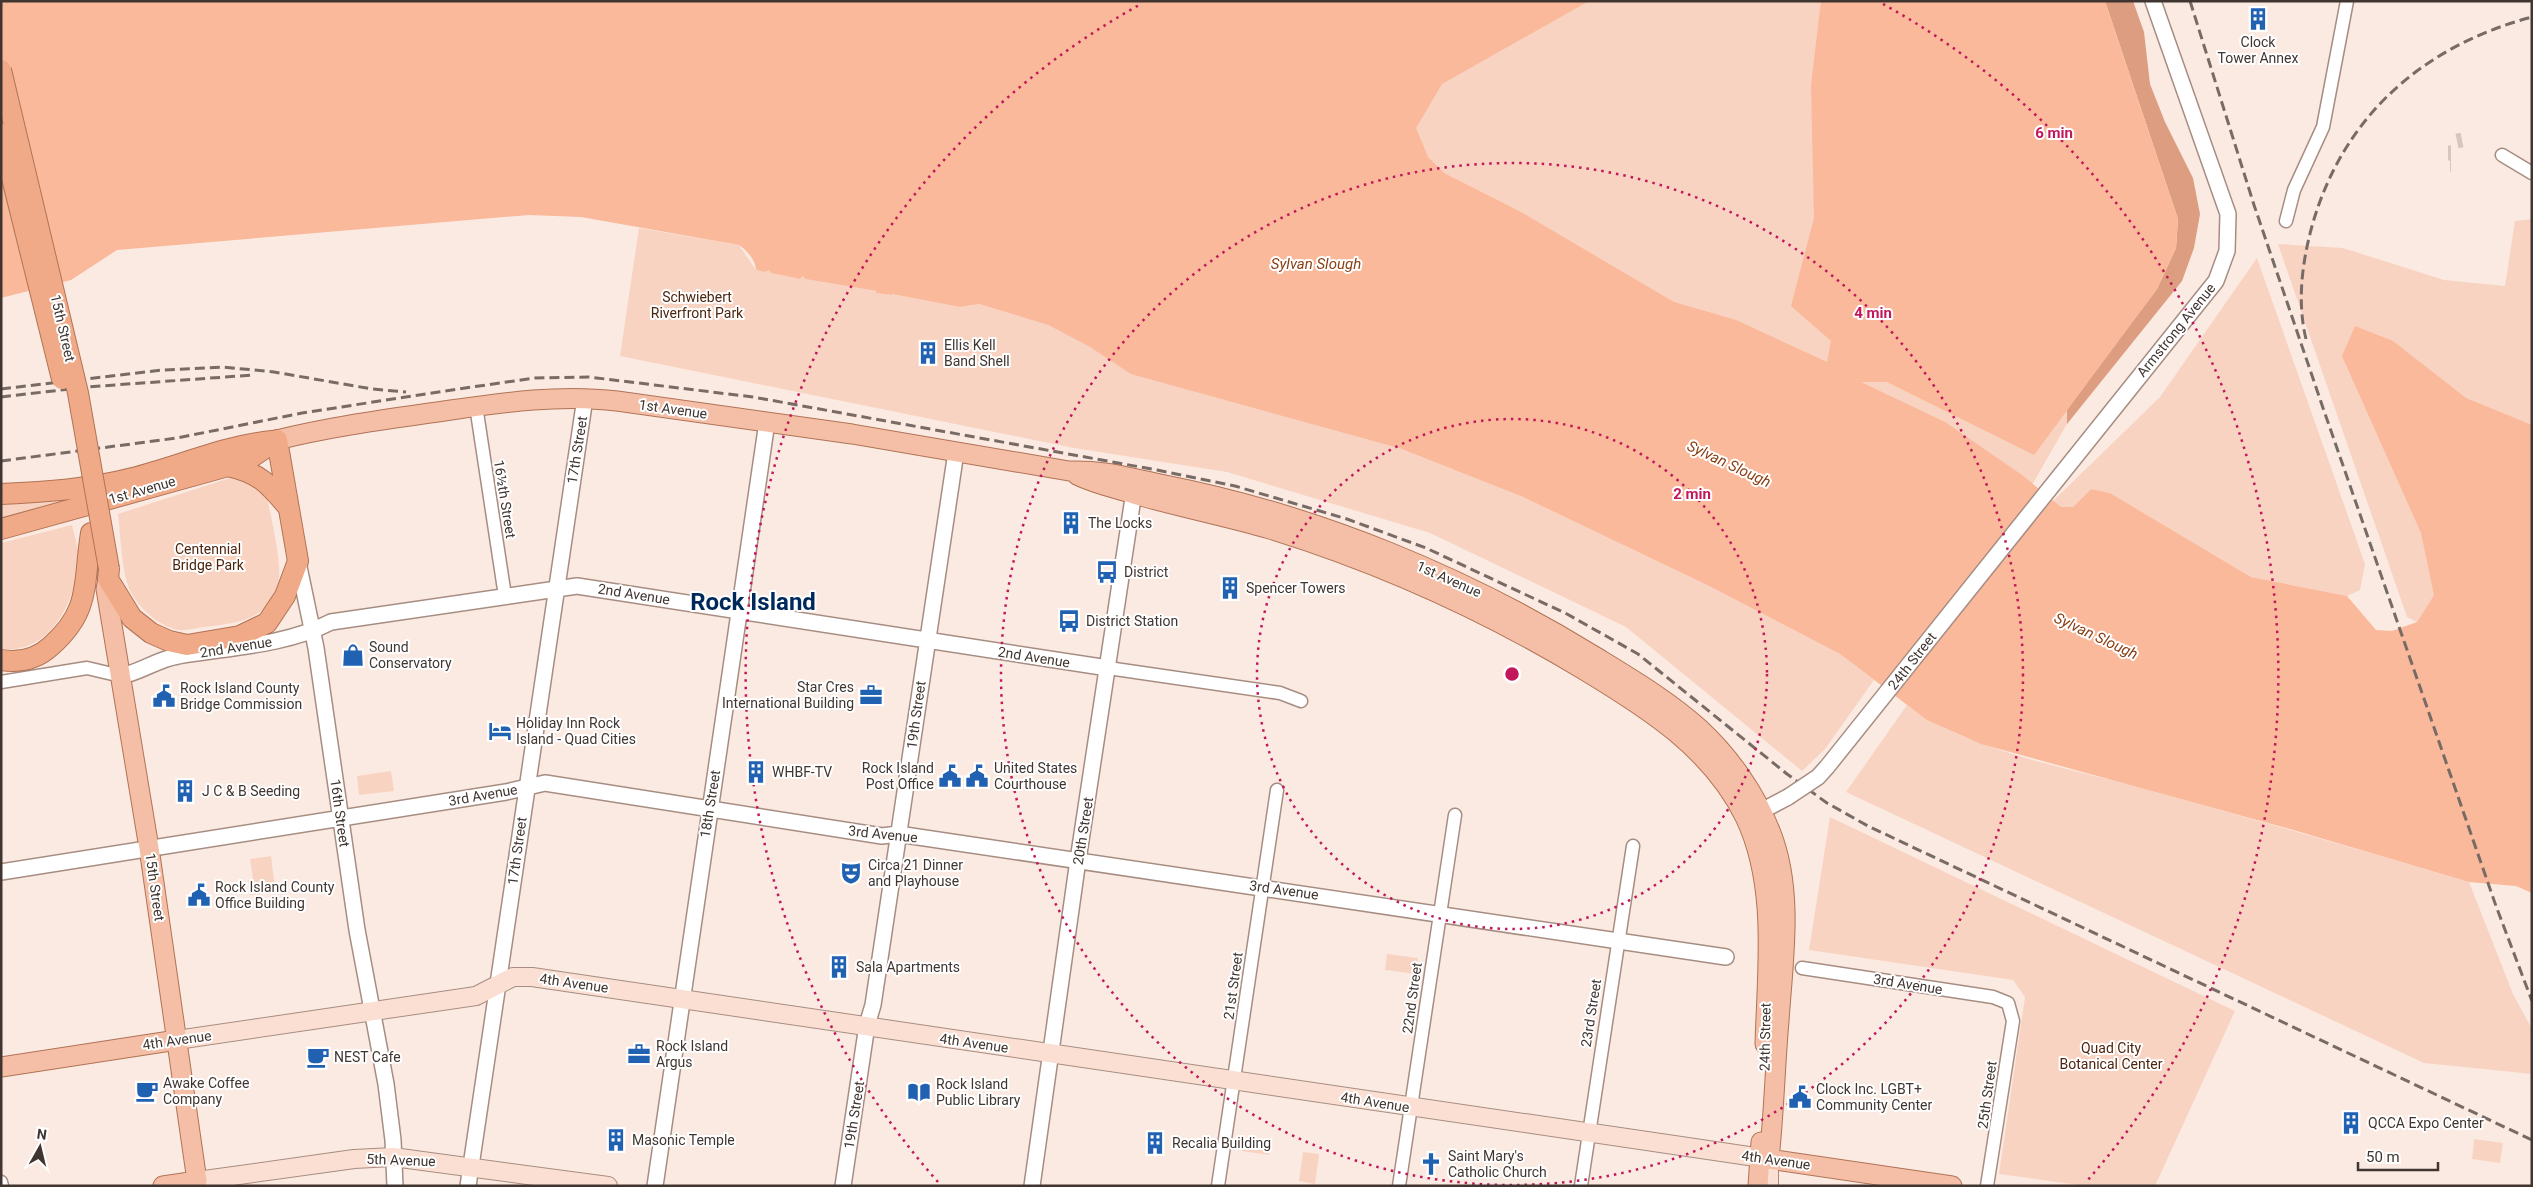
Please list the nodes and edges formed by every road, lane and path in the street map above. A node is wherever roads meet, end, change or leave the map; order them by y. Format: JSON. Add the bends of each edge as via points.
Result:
{"nodes":[{"id":1,"x":2153,"y":1,"type":"edge"},
{"id":2,"x":2347,"y":1,"type":"edge"},
{"id":3,"x":1,"y":70,"type":"edge"},
{"id":4,"x":1,"y":134,"type":"edge"},
{"id":5,"x":2502,"y":155,"type":"dead end"},
{"id":6,"x":2532,"y":173,"type":"edge"},
{"id":7,"x":2286,"y":221,"type":"dead end"},
{"id":8,"x":585,"y":398,"type":"junction"},
{"id":9,"x":476,"y":406,"type":"junction"},
{"id":10,"x":767,"y":422,"type":"junction"},
{"id":11,"x":277,"y":440,"type":"junction"},
{"id":12,"x":956,"y":452,"type":"junction"},
{"id":13,"x":228,"y":466,"type":"junction"},
{"id":14,"x":1135,"y":486,"type":"junction"},
{"id":15,"x":2047,"y":492,"type":"joint"},
{"id":16,"x":1,"y":494,"type":"edge"},
{"id":17,"x":288,"y":508,"type":"junction"},
{"id":18,"x":3,"y":528,"type":"edge"},
{"id":19,"x":298,"y":560,"type":"junction"},
{"id":20,"x":101,"y":576,"type":"junction"},
{"id":21,"x":556,"y":589,"type":"junction"},
{"id":22,"x":505,"y":596,"type":"junction"},
{"id":23,"x":741,"y":611,"type":"junction"},
{"id":24,"x":313,"y":632,"type":"junction"},
{"id":25,"x":927,"y":641,"type":"junction"},
{"id":26,"x":1,"y":660,"type":"edge"},
{"id":27,"x":25,"y":661,"type":"junction"},
{"id":28,"x":1,"y":666,"type":"edge"},
{"id":29,"x":1108,"y":668,"type":"junction"},
{"id":30,"x":121,"y":676,"type":"junction"},
{"id":31,"x":1,"y":682,"type":"edge"},
{"id":32,"x":1301,"y":701,"type":"dead end"},
{"id":33,"x":526,"y":786,"type":"junction"},
{"id":34,"x":1276,"y":790,"type":"dead end"},
{"id":35,"x":709,"y":807,"type":"junction"},
{"id":36,"x":1454,"y":815,"type":"dead end"},
{"id":37,"x":1754,"y":816,"type":"junction"},
{"id":38,"x":340,"y":818,"type":"junction"},
{"id":39,"x":898,"y":834,"type":"junction"},
{"id":40,"x":1633,"y":846,"type":"dead end"},
{"id":41,"x":149,"y":848,"type":"junction"},
{"id":42,"x":1078,"y":860,"type":"junction"},
{"id":43,"x":1,"y":872,"type":"edge"},
{"id":44,"x":1262,"y":887,"type":"junction"},
{"id":45,"x":1439,"y":913,"type":"junction"},
{"id":46,"x":1619,"y":940,"type":"junction"},
{"id":47,"x":1726,"y":956,"type":"dead end"},
{"id":48,"x":1802,"y":968,"type":"dead end"},
{"id":49,"x":498,"y":985,"type":"junction"},
{"id":50,"x":682,"y":999,"type":"junction"},
{"id":51,"x":2011,"y":1008,"type":"joint"},
{"id":52,"x":371,"y":1011,"type":"junction"},
{"id":53,"x":867,"y":1025,"type":"junction"},
{"id":54,"x":177,"y":1040,"type":"junction"},
{"id":55,"x":1050,"y":1054,"type":"junction"},
{"id":56,"x":1,"y":1067,"type":"edge"},
{"id":57,"x":1234,"y":1080,"type":"junction"},
{"id":58,"x":1410,"y":1107,"type":"junction"},
{"id":59,"x":1588,"y":1133,"type":"junction"},
{"id":60,"x":393,"y":1157,"type":"junction"},
{"id":61,"x":1764,"y":1159,"type":"junction"},
{"id":62,"x":471,"y":1165,"type":"junction"},
{"id":63,"x":197,"y":1183,"type":"edge"},
{"id":64,"x":163,"y":1186,"type":"edge"},
{"id":65,"x":394,"y":1186,"type":"edge"},
{"id":66,"x":468,"y":1186,"type":"edge"},
{"id":67,"x":608,"y":1186,"type":"edge"},
{"id":68,"x":655,"y":1186,"type":"edge"},
{"id":69,"x":843,"y":1186,"type":"edge"},
{"id":70,"x":1032,"y":1186,"type":"edge"},
{"id":71,"x":1218,"y":1186,"type":"edge"},
{"id":72,"x":1399,"y":1186,"type":"edge"},
{"id":73,"x":1581,"y":1186,"type":"edge"},
{"id":74,"x":1758,"y":1186,"type":"edge"},
{"id":75,"x":1769,"y":1186,"type":"edge"},
{"id":76,"x":1952,"y":1186,"type":"edge"},
{"id":77,"x":1987,"y":1186,"type":"edge"}],
"edges":[{"from":1,"to":15,"type":"street","name":"Armstrong Avenue","via":[[2228,214],[2227,251],[2216,280]]},
{"from":2,"to":7,"type":"street","via":[[2324,128],[2294,190]]},
{"from":3,"to":20,"type":"highway","name":"15th Street","bridge":true,"via":[[78,392]]},
{"from":4,"to":20,"type":"highway","name":"15th Street","bridge":true,"via":[[61,378]]},
{"from":5,"to":6,"type":"street"},
{"from":8,"to":9,"type":"main road","name":"1st Avenue","via":[[532,399]]},
{"from":8,"to":10,"type":"main road","name":"1st Avenue"},
{"from":8,"to":21,"type":"street","name":"17th Street"},
{"from":9,"to":11,"type":"main road","name":"1st Avenue"},
{"from":9,"to":22,"type":"street","name":"16½th Street"},
{"from":10,"to":12,"type":"main road","name":"1st Avenue"},
{"from":10,"to":23,"type":"street","name":"18th Street"},
{"from":11,"to":13,"type":"highway","name":"1st Avenue","via":[[249,459]]},
{"from":11,"to":16,"type":"highway","name":"1st Avenue","via":[[244,444],[113,482],[55,491]]},
{"from":11,"to":17,"type":"highway","name":"16th Street"},
{"from":12,"to":14,"type":"main road","name":"1st Avenue","via":[[1069,472],[1097,470]]},
{"from":12,"to":25,"type":"street","name":"19th Street"},
{"from":13,"to":17,"type":"highway","via":[[262,478]]},
{"from":13,"to":18,"type":"highway","name":"1st Avenue"},
{"from":14,"to":29,"type":"street","name":"20th Street"},
{"from":14,"to":37,"type":"main road","name":"1st Avenue","via":[[1236,502],[1330,531],[1437,573],[1542,625],[1625,675],[1702,731],[1733,766]]},
{"from":15,"to":37,"type":"street","name":"24th Street","bridge":true,"via":[[1828,768],[1788,797]]},
{"from":17,"to":19,"type":"highway","name":"16th Street"},
{"from":19,"to":20,"type":"highway","via":[[286,596],[268,622],[240,636],[187,645],[158,637],[143,628]]},
{"from":19,"to":24,"type":"street","name":"16th Street"},
{"from":20,"to":27,"type":"highway","name":"15th Street","via":[[82,603],[72,626],[47,650]]},
{"from":20,"to":30,"type":"main road","name":"15th Street"},
{"from":21,"to":22,"type":"street","name":"2nd Avenue"},
{"from":21,"to":23,"type":"street","name":"2nd Avenue","via":[[578,586]]},
{"from":21,"to":33,"type":"street","name":"17th Street"},
{"from":22,"to":24,"type":"street","name":"2nd Avenue","via":[[331,622]]},
{"from":23,"to":25,"type":"street","name":"2nd Avenue"},
{"from":23,"to":35,"type":"street","name":"18th Street"},
{"from":24,"to":30,"type":"street","name":"2nd Avenue","via":[[177,656]]},
{"from":24,"to":38,"type":"street","name":"16th Street"},
{"from":25,"to":29,"type":"street","name":"2nd Avenue"},
{"from":25,"to":39,"type":"street","name":"19th Street"},
{"from":26,"to":27,"type":"highway"},
{"from":27,"to":28,"type":"highway"},
{"from":29,"to":32,"type":"street","name":"2nd Avenue","via":[[1280,693]]},
{"from":29,"to":42,"type":"street","name":"20th Street"},
{"from":30,"to":31,"type":"street","via":[[88,668]]},
{"from":30,"to":41,"type":"main road","name":"15th Street"},
{"from":33,"to":35,"type":"street","name":"3rd Avenue","via":[[551,783]]},
{"from":33,"to":38,"type":"street","name":"3rd Avenue","via":[[506,792]]},
{"from":33,"to":49,"type":"street","name":"17th Street"},
{"from":34,"to":44,"type":"street","name":"21st Street"},
{"from":35,"to":39,"type":"street","name":"3rd Avenue","via":[[872,834]]},
{"from":35,"to":50,"type":"street","name":"18th Street"},
{"from":36,"to":45,"type":"street","name":"22nd Street"},
{"from":37,"to":61,"type":"main road","name":"24th Street","via":[[1772,836],[1784,905],[1783,963]]},
{"from":38,"to":41,"type":"street","name":"3rd Avenue"},
{"from":38,"to":52,"type":"street","name":"16th Street"},
{"from":39,"to":42,"type":"street","name":"3rd Avenue"},
{"from":39,"to":53,"type":"street","name":"19th Street","via":[[873,1005]]},
{"from":40,"to":46,"type":"street","name":"23rd Street"},
{"from":41,"to":43,"type":"street","name":"3rd Avenue"},
{"from":41,"to":54,"type":"main road","name":"15th Street"},
{"from":42,"to":44,"type":"street","name":"3rd Avenue"},
{"from":42,"to":55,"type":"street","name":"20th Street"},
{"from":44,"to":45,"type":"street","name":"3rd Avenue"},
{"from":44,"to":57,"type":"street","name":"21st Street"},
{"from":45,"to":46,"type":"street","name":"3rd Avenue"},
{"from":45,"to":58,"type":"street","name":"22nd Street"},
{"from":46,"to":47,"type":"street","name":"3rd Avenue"},
{"from":46,"to":59,"type":"street","name":"23rd Street"},
{"from":48,"to":51,"type":"street","name":"3rd Avenue","via":[[1992,997],[2008,1003]]},
{"from":49,"to":50,"type":"main road","name":"4th Avenue","via":[[513,977],[532,977]]},
{"from":49,"to":52,"type":"main road","name":"4th Avenue","via":[[476,996]]},
{"from":49,"to":62,"type":"street","name":"17th Street"},
{"from":50,"to":53,"type":"main road","name":"4th Avenue"},
{"from":50,"to":68,"type":"street","name":"18th Street"},
{"from":51,"to":77,"type":"street","name":"25th Street","via":[[2012,1021]]},
{"from":52,"to":54,"type":"main road","name":"4th Avenue"},
{"from":52,"to":60,"type":"street","name":"16th Street","via":[[386,1084]]},
{"from":53,"to":55,"type":"main road","name":"4th Avenue"},
{"from":53,"to":69,"type":"street","name":"19th Street"},
{"from":54,"to":56,"type":"main road","name":"4th Avenue"},
{"from":54,"to":63,"type":"main road","name":"15th Street"},
{"from":55,"to":57,"type":"main road","name":"4th Avenue"},
{"from":55,"to":70,"type":"street","name":"20th Street"},
{"from":57,"to":58,"type":"main road","name":"4th Avenue"},
{"from":57,"to":71,"type":"street","name":"21st Street"},
{"from":58,"to":59,"type":"main road","name":"4th Avenue"},
{"from":58,"to":72,"type":"street","name":"22nd Street"},
{"from":59,"to":61,"type":"main road","name":"4th Avenue"},
{"from":59,"to":73,"type":"street","name":"23rd Street"},
{"from":60,"to":62,"type":"main road","name":"5th Avenue"},
{"from":60,"to":63,"type":"main road","name":"5th Avenue","via":[[354,1159]]},
{"from":60,"to":65,"type":"street","name":"16th Street"},
{"from":61,"to":74,"type":"main road","name":"24th Street"},
{"from":61,"to":75,"type":"main road","name":"24th Street"},
{"from":61,"to":76,"type":"main road","name":"4th Avenue"},
{"from":62,"to":66,"type":"street","name":"17th Street"},
{"from":62,"to":67,"type":"main road","name":"5th Avenue"},
{"from":63,"to":64,"type":"main road","name":"5th Avenue"}]}
